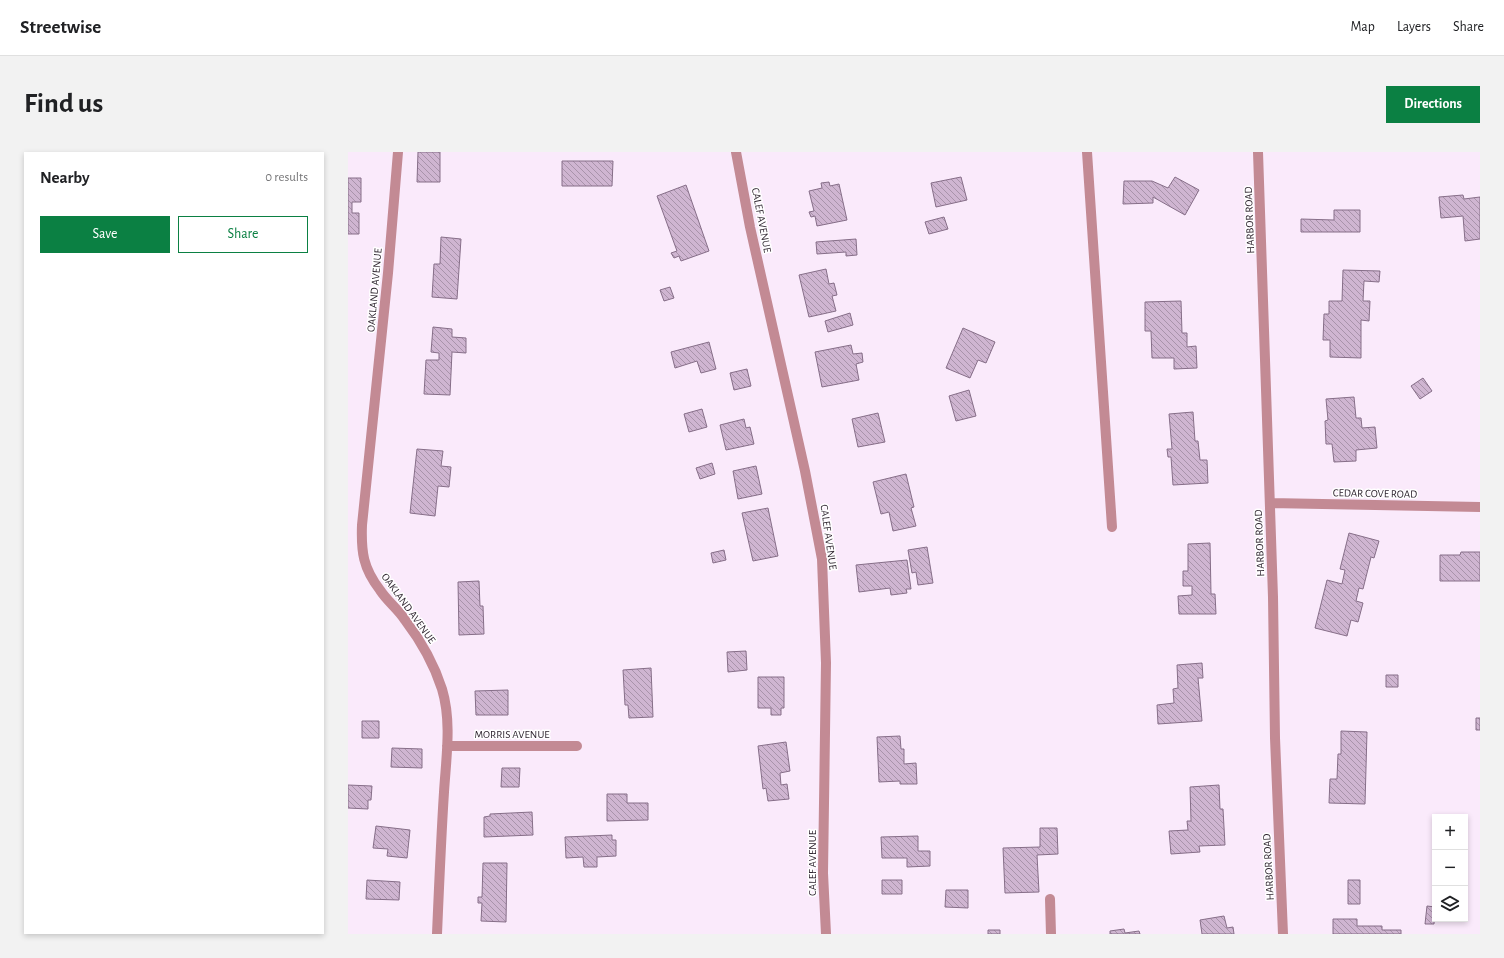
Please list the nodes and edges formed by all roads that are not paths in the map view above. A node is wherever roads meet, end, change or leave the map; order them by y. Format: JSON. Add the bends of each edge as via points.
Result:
{"nodes":[{"id":1,"x":398,"y":152,"type":"edge"},
{"id":2,"x":736,"y":152,"type":"edge"},
{"id":3,"x":1087,"y":152,"type":"edge"},
{"id":4,"x":1258,"y":152,"type":"edge"},
{"id":5,"x":1270,"y":504,"type":"junction"},
{"id":6,"x":1480,"y":507,"type":"edge"},
{"id":7,"x":1112,"y":527,"type":"dead end"},
{"id":8,"x":447,"y":746,"type":"junction"},
{"id":9,"x":576,"y":746,"type":"dead end"},
{"id":10,"x":1050,"y":898,"type":"dead end"},
{"id":11,"x":436,"y":934,"type":"edge"},
{"id":12,"x":826,"y":934,"type":"edge"},
{"id":13,"x":1051,"y":934,"type":"edge"},
{"id":14,"x":1283,"y":934,"type":"edge"}],
"edges":[{"from":1,"to":8,"type":"street","name":"OAKLAND AVENUE","via":[[361,548],[370,575],[380,591],[405,619],[435,671],[446,704]]},
{"from":2,"to":12,"type":"street","name":"CALEF AVENUE","via":[[750,227],[807,478],[822,560],[826,663],[823,873]]},
{"from":3,"to":7,"type":"street"},
{"from":4,"to":5,"type":"street","name":"HARBOR ROAD"},
{"from":5,"to":6,"type":"street","name":"CEDAR COVE ROAD"},
{"from":5,"to":14,"type":"street","name":"HARBOR ROAD","via":[[1275,738]]},
{"from":8,"to":9,"type":"street","name":"MORRIS AVENUE"},
{"from":8,"to":11,"type":"street","name":"OAKLAND AVENUE"},
{"from":10,"to":13,"type":"street"}]}
